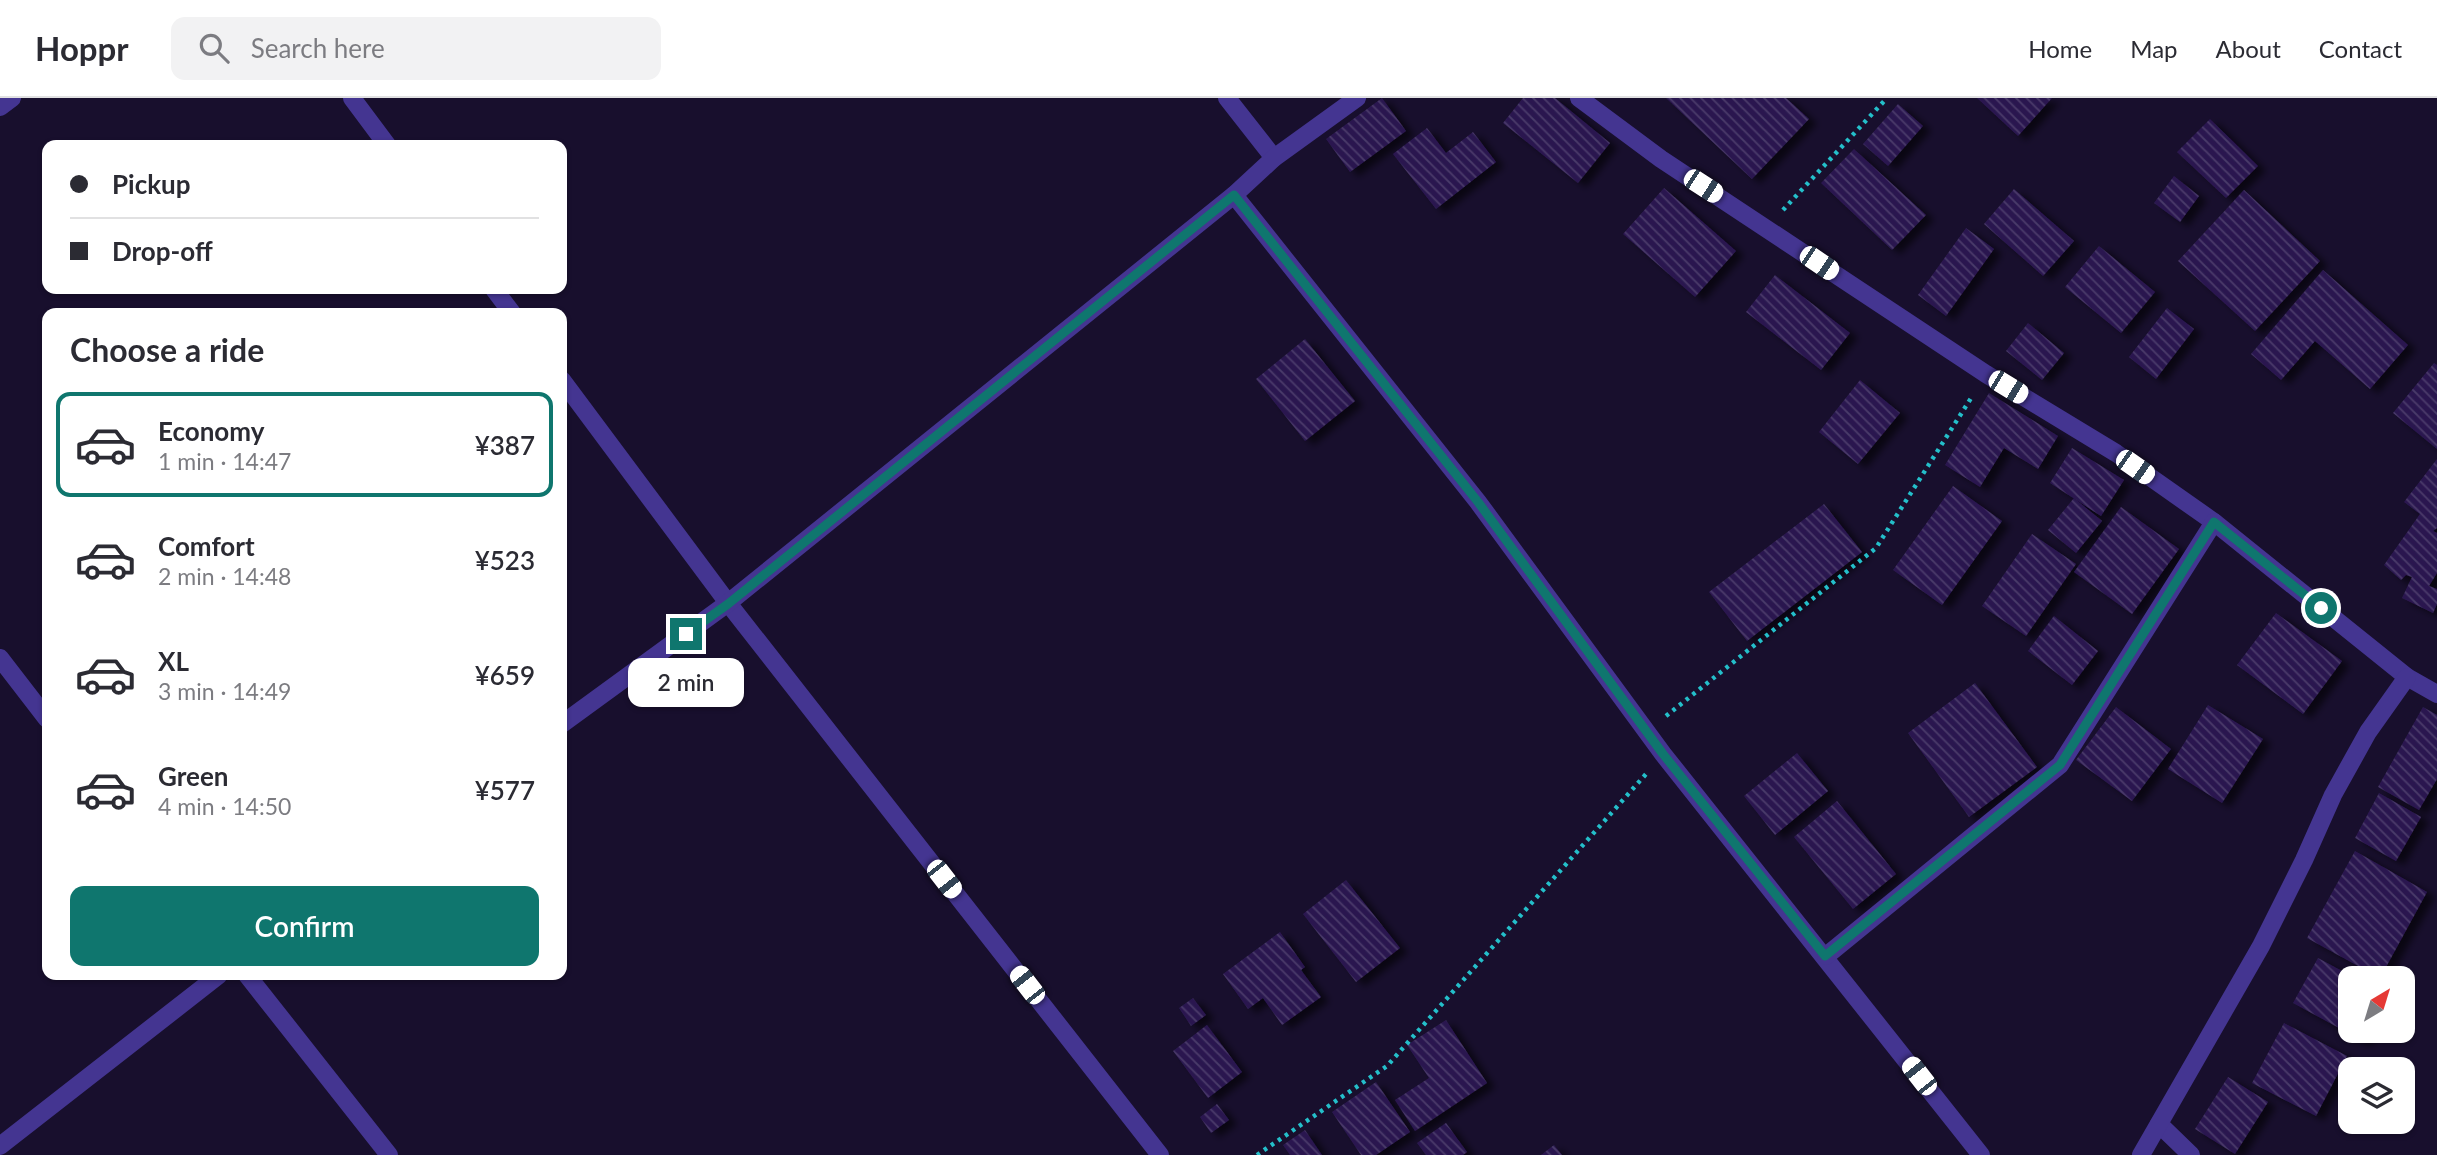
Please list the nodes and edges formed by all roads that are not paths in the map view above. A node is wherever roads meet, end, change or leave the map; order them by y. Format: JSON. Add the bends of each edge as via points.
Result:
{"nodes":[{"id":1,"x":12,"y":98,"type":"edge"},
{"id":2,"x":352,"y":98,"type":"edge"},
{"id":3,"x":1227,"y":98,"type":"edge"},
{"id":4,"x":1357,"y":98,"type":"edge"},
{"id":5,"x":1579,"y":98,"type":"edge"},
{"id":6,"x":0,"y":107,"type":"edge"},
{"id":7,"x":383,"y":140,"type":"edge"},
{"id":8,"x":1274,"y":158,"type":"junction"},
{"id":9,"x":1234,"y":195,"type":"junction"},
{"id":10,"x":567,"y":387,"type":"edge"},
{"id":11,"x":2214,"y":522,"type":"junction"},
{"id":12,"x":728,"y":604,"type":"junction"},
{"id":13,"x":0,"y":658,"type":"edge"},
{"id":14,"x":2407,"y":677,"type":"junction"},
{"id":15,"x":2437,"y":694,"type":"edge"},
{"id":16,"x":42,"y":713,"type":"edge"},
{"id":17,"x":567,"y":720,"type":"edge"},
{"id":18,"x":1825,"y":956,"type":"junction"},
{"id":19,"x":213,"y":980,"type":"edge"},
{"id":20,"x":251,"y":980,"type":"edge"},
{"id":21,"x":2159,"y":1124,"type":"junction"},
{"id":22,"x":0,"y":1146,"type":"edge"},
{"id":23,"x":389,"y":1155,"type":"edge"},
{"id":24,"x":1160,"y":1155,"type":"edge"},
{"id":25,"x":1981,"y":1155,"type":"edge"},
{"id":26,"x":2141,"y":1155,"type":"edge"},
{"id":27,"x":2191,"y":1155,"type":"edge"}],
"edges":[{"from":1,"to":6,"type":"street"},
{"from":2,"to":7,"type":"street"},
{"from":3,"to":8,"type":"street"},
{"from":4,"to":8,"type":"street"},
{"from":5,"to":11,"type":"street","via":[[1661,159],[1986,374],[2116,453]]},
{"from":8,"to":9,"type":"street"},
{"from":9,"to":12,"type":"street"},
{"from":9,"to":18,"type":"street","via":[[1478,502],[1663,754]]},
{"from":10,"to":12,"type":"street"},
{"from":11,"to":14,"type":"street"},
{"from":11,"to":18,"type":"street","via":[[2060,765]]},
{"from":12,"to":17,"type":"street"},
{"from":12,"to":24,"type":"street"},
{"from":13,"to":16,"type":"street"},
{"from":14,"to":15,"type":"street"},
{"from":14,"to":21,"type":"street","via":[[2368,732],[2333,794],[2261,946]]},
{"from":18,"to":25,"type":"street"},
{"from":19,"to":22,"type":"street"},
{"from":20,"to":23,"type":"street"},
{"from":21,"to":26,"type":"street"},
{"from":21,"to":27,"type":"street"}]}
